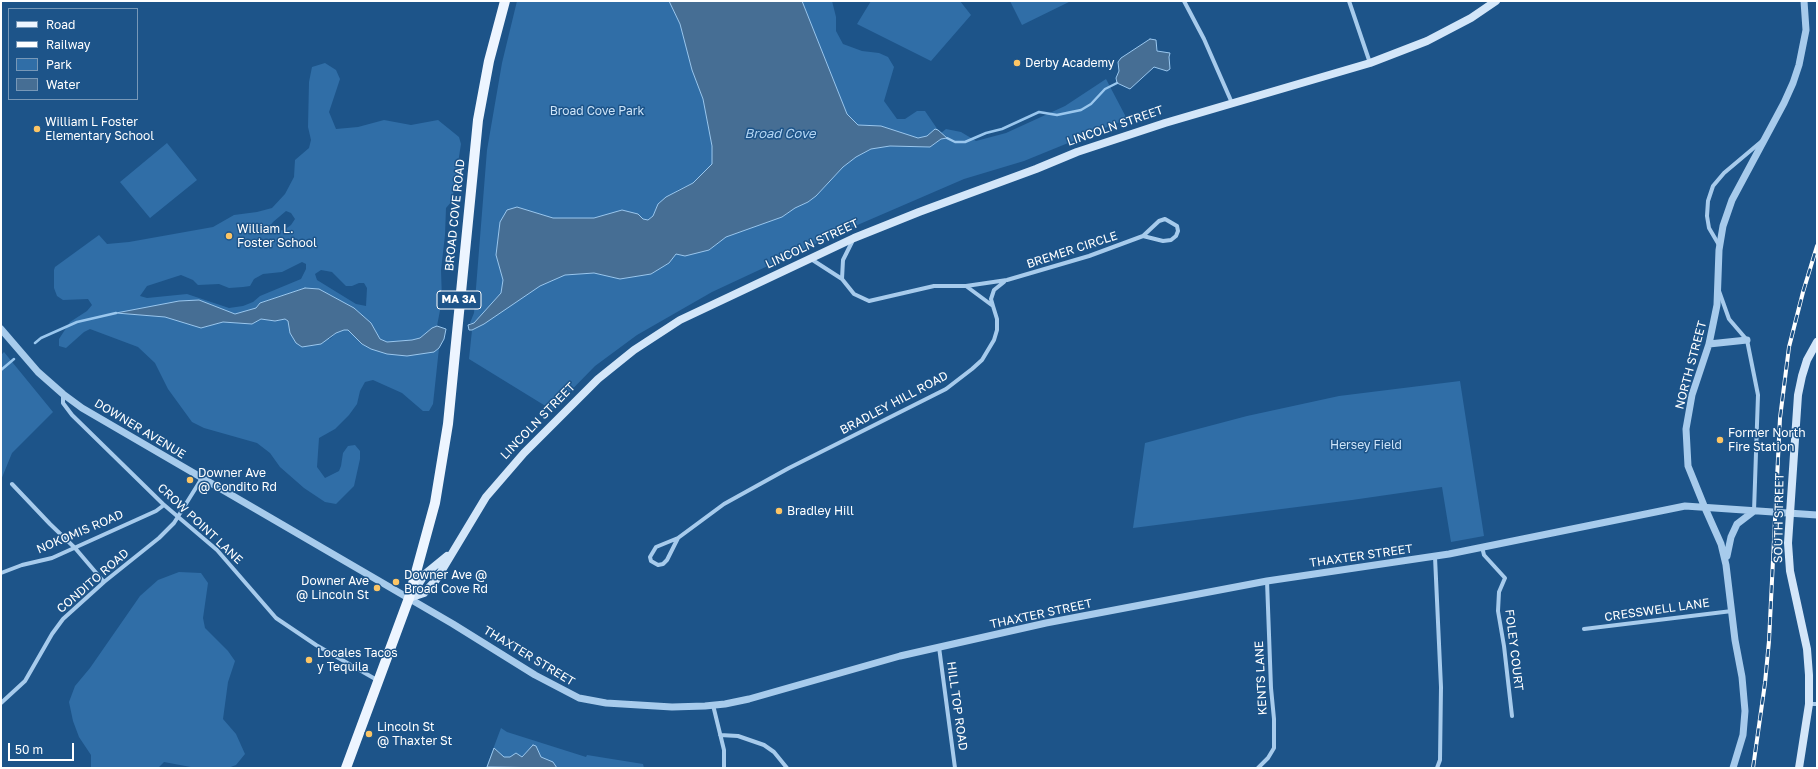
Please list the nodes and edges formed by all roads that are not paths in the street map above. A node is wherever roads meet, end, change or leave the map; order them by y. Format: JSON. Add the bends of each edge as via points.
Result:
{"nodes":[{"id":1,"x":505,"y":1,"type":"edge"},
{"id":2,"x":1184,"y":1,"type":"edge"},
{"id":3,"x":1349,"y":1,"type":"edge"},
{"id":4,"x":1496,"y":1,"type":"edge"},
{"id":5,"x":1804,"y":1,"type":"edge"},
{"id":6,"x":1370,"y":62,"type":"junction"},
{"id":7,"x":1232,"y":103,"type":"junction"},
{"id":8,"x":1765,"y":138,"type":"junction"},
{"id":9,"x":1143,"y":236,"type":"junction"},
{"id":10,"x":854,"y":238,"type":"junction"},
{"id":11,"x":1719,"y":246,"type":"junction"},
{"id":12,"x":810,"y":259,"type":"junction"},
{"id":13,"x":842,"y":279,"type":"junction"},
{"id":14,"x":1007,"y":280,"type":"junction"},
{"id":15,"x":966,"y":286,"type":"junction"},
{"id":16,"x":1718,"y":287,"type":"junction"},
{"id":17,"x":993,"y":306,"type":"junction"},
{"id":18,"x":1,"y":329,"type":"edge"},
{"id":19,"x":1747,"y":340,"type":"junction"},
{"id":20,"x":1817,"y":342,"type":"edge"},
{"id":21,"x":1709,"y":344,"type":"junction"},
{"id":22,"x":63,"y":394,"type":"junction"},
{"id":23,"x":202,"y":478,"type":"junction"},
{"id":24,"x":12,"y":484,"type":"dead end"},
{"id":25,"x":164,"y":505,"type":"junction"},
{"id":26,"x":1705,"y":508,"type":"junction"},
{"id":27,"x":1754,"y":511,"type":"junction"},
{"id":28,"x":1790,"y":514,"type":"junction"},
{"id":29,"x":1817,"y":515,"type":"edge"},
{"id":30,"x":179,"y":517,"type":"junction"},
{"id":31,"x":678,"y":538,"type":"junction"},
{"id":32,"x":1482,"y":547,"type":"junction"},
{"id":33,"x":75,"y":548,"type":"junction"},
{"id":34,"x":454,"y":549,"type":"junction"},
{"id":35,"x":1435,"y":557,"type":"junction"},
{"id":36,"x":1726,"y":565,"type":"junction"},
{"id":37,"x":1,"y":573,"type":"edge"},
{"id":38,"x":1267,"y":581,"type":"junction"},
{"id":39,"x":104,"y":582,"type":"junction"},
{"id":40,"x":409,"y":598,"type":"junction"},
{"id":41,"x":1732,"y":611,"type":"junction"},
{"id":42,"x":1584,"y":629,"type":"dead end"},
{"id":43,"x":939,"y":647,"type":"junction"},
{"id":44,"x":379,"y":681,"type":"junction"},
{"id":45,"x":1,"y":703,"type":"edge"},
{"id":46,"x":1813,"y":704,"type":"edge"},
{"id":47,"x":713,"y":705,"type":"junction"},
{"id":48,"x":1512,"y":716,"type":"dead end"},
{"id":49,"x":720,"y":735,"type":"junction"},
{"id":50,"x":346,"y":768,"type":"edge"},
{"id":51,"x":724,"y":768,"type":"edge"},
{"id":52,"x":786,"y":768,"type":"edge"},
{"id":53,"x":955,"y":768,"type":"edge"},
{"id":54,"x":1258,"y":768,"type":"edge"},
{"id":55,"x":1437,"y":768,"type":"edge"},
{"id":56,"x":1732,"y":768,"type":"edge"},
{"id":57,"x":1799,"y":768,"type":"edge"}],
"edges":[{"from":1,"to":40,"type":"main road","name":"BROAD COVE ROAD","number":"MA 3A","via":[[489,61],[478,120],[442,468],[426,540]]},
{"from":2,"to":7,"type":"street"},
{"from":3,"to":6,"type":"street"},
{"from":4,"to":6,"type":"main road","name":"LINCOLN STREET","via":[[1471,18],[1427,41]]},
{"from":5,"to":8,"type":"street","name":"NORTH STREET","via":[[1806,30],[1799,65],[1784,103]]},
{"from":6,"to":7,"type":"main road","name":"LINCOLN STREET"},
{"from":7,"to":10,"type":"main road","name":"LINCOLN STREET","via":[[1078,152]]},
{"from":8,"to":11,"type":"street","name":"NORTH STREET","via":[[1732,200]]},
{"from":8,"to":11,"type":"street","via":[[1724,173],[1713,186],[1708,201],[1709,228]]},
{"from":9,"to":9,"type":"street","name":"BREMER CIRCLE","via":[[1159,221],[1165,220],[1177,226],[1176,236],[1171,240],[1163,241]]},
{"from":9,"to":14,"type":"street","name":"BREMER CIRCLE","via":[[1089,256]]},
{"from":10,"to":12,"type":"main road","name":"LINCOLN STREET"},
{"from":10,"to":13,"type":"street","via":[[843,260]]},
{"from":11,"to":16,"type":"street","name":"NORTH STREET"},
{"from":12,"to":13,"type":"street"},
{"from":12,"to":34,"type":"main road","name":"LINCOLN STREET","via":[[680,320],[617,363],[583,393],[504,475],[486,497]]},
{"from":13,"to":15,"type":"street","via":[[854,294],[869,301],[934,286]]},
{"from":14,"to":15,"type":"street","name":"BREMER CIRCLE"},
{"from":14,"to":17,"type":"street","name":"BREMER CIRCLE","via":[[994,290],[991,299]]},
{"from":15,"to":17,"type":"street"},
{"from":16,"to":19,"type":"street","via":[[1730,319]]},
{"from":16,"to":21,"type":"street","name":"NORTH STREET"},
{"from":17,"to":31,"type":"street","name":"BRADLEY HILL ROAD","via":[[997,330],[988,352],[972,370],[946,389],[740,494]]},
{"from":18,"to":22,"type":"street","name":"DOWNER AVENUE","via":[[30,363]]},
{"from":19,"to":21,"type":"street"},
{"from":19,"to":27,"type":"street","via":[[1758,395]]},
{"from":20,"to":28,"type":"main road","name":"SOUTH STREET","via":[[1803,371],[1798,395]]},
{"from":21,"to":26,"type":"street","name":"NORTH STREET","via":[[1692,395],[1686,429],[1688,466]]},
{"from":22,"to":23,"type":"street","name":"DOWNER AVENUE"},
{"from":22,"to":25,"type":"street","name":"CROW POINT LANE","via":[[63,403],[72,415]]},
{"from":23,"to":30,"type":"street","name":"CONDITO ROAD"},
{"from":23,"to":40,"type":"street","name":"DOWNER AVENUE"},
{"from":24,"to":33,"type":"street"},
{"from":25,"to":30,"type":"street","name":"CROW POINT LANE"},
{"from":25,"to":33,"type":"street","name":"NOKOMIS ROAD"},
{"from":26,"to":27,"type":"street","name":"THAXTER STREET"},
{"from":26,"to":32,"type":"street","name":"THAXTER STREET","via":[[1685,506]]},
{"from":26,"to":36,"type":"street","name":"NORTH STREET","via":[[1722,544]]},
{"from":27,"to":28,"type":"street","name":"THAXTER STREET"},
{"from":27,"to":36,"type":"street","via":[[1734,528]]},
{"from":28,"to":29,"type":"street","name":"THAXTER STREET"},
{"from":28,"to":46,"type":"main road","name":"SOUTH STREET","via":[[1789,556],[1807,649]]},
{"from":30,"to":39,"type":"street","name":"CONDITO ROAD","via":[[159,538]]},
{"from":30,"to":44,"type":"street","name":"CROW POINT LANE","via":[[224,558],[267,609],[285,625]]},
{"from":31,"to":31,"type":"street","name":"BRADLEY HILL ROAD","via":[[667,560],[658,566],[651,561],[650,556],[656,547]]},
{"from":32,"to":35,"type":"street","name":"THAXTER STREET"},
{"from":32,"to":48,"type":"street","name":"FOLEY COURT","via":[[1484,555],[1504,578],[1499,592],[1498,611]]},
{"from":33,"to":37,"type":"street","name":"NOKOMIS ROAD","via":[[52,558]]},
{"from":33,"to":39,"type":"street"},
{"from":34,"to":40,"type":"main road","via":[[425,574]]},
{"from":34,"to":40,"type":"main road","name":"LINCOLN STREET","via":[[436,580],[424,593]]},
{"from":35,"to":38,"type":"street","name":"THAXTER STREET"},
{"from":35,"to":55,"type":"street","via":[[1441,687],[1440,760]]},
{"from":36,"to":41,"type":"street","name":"NORTH STREET"},
{"from":38,"to":43,"type":"street","name":"THAXTER STREET","via":[[1046,623]]},
{"from":38,"to":54,"type":"street","name":"KENTS LANE","via":[[1274,748]]},
{"from":39,"to":45,"type":"street","name":"CONDITO ROAD","via":[[63,619],[25,680]]},
{"from":40,"to":44,"type":"main road","number":"MA 3A"},
{"from":40,"to":47,"type":"street","name":"THAXTER STREET","via":[[535,675],[579,698],[606,703],[672,707]]},
{"from":41,"to":42,"type":"street","name":"CRESSWELL LANE"},
{"from":41,"to":56,"type":"street","name":"NORTH STREET","via":[[1745,710],[1743,735]]},
{"from":43,"to":47,"type":"street","name":"THAXTER STREET","via":[[749,699]]},
{"from":43,"to":53,"type":"street","name":"HILL TOP ROAD"},
{"from":44,"to":50,"type":"main road","number":"MA 3A"},
{"from":46,"to":57,"type":"main road","name":"SOUTH STREET"},
{"from":47,"to":49,"type":"street"},
{"from":49,"to":51,"type":"street","via":[[724,750]]},
{"from":49,"to":52,"type":"street","via":[[738,736],[764,745],[774,752]]}]}
